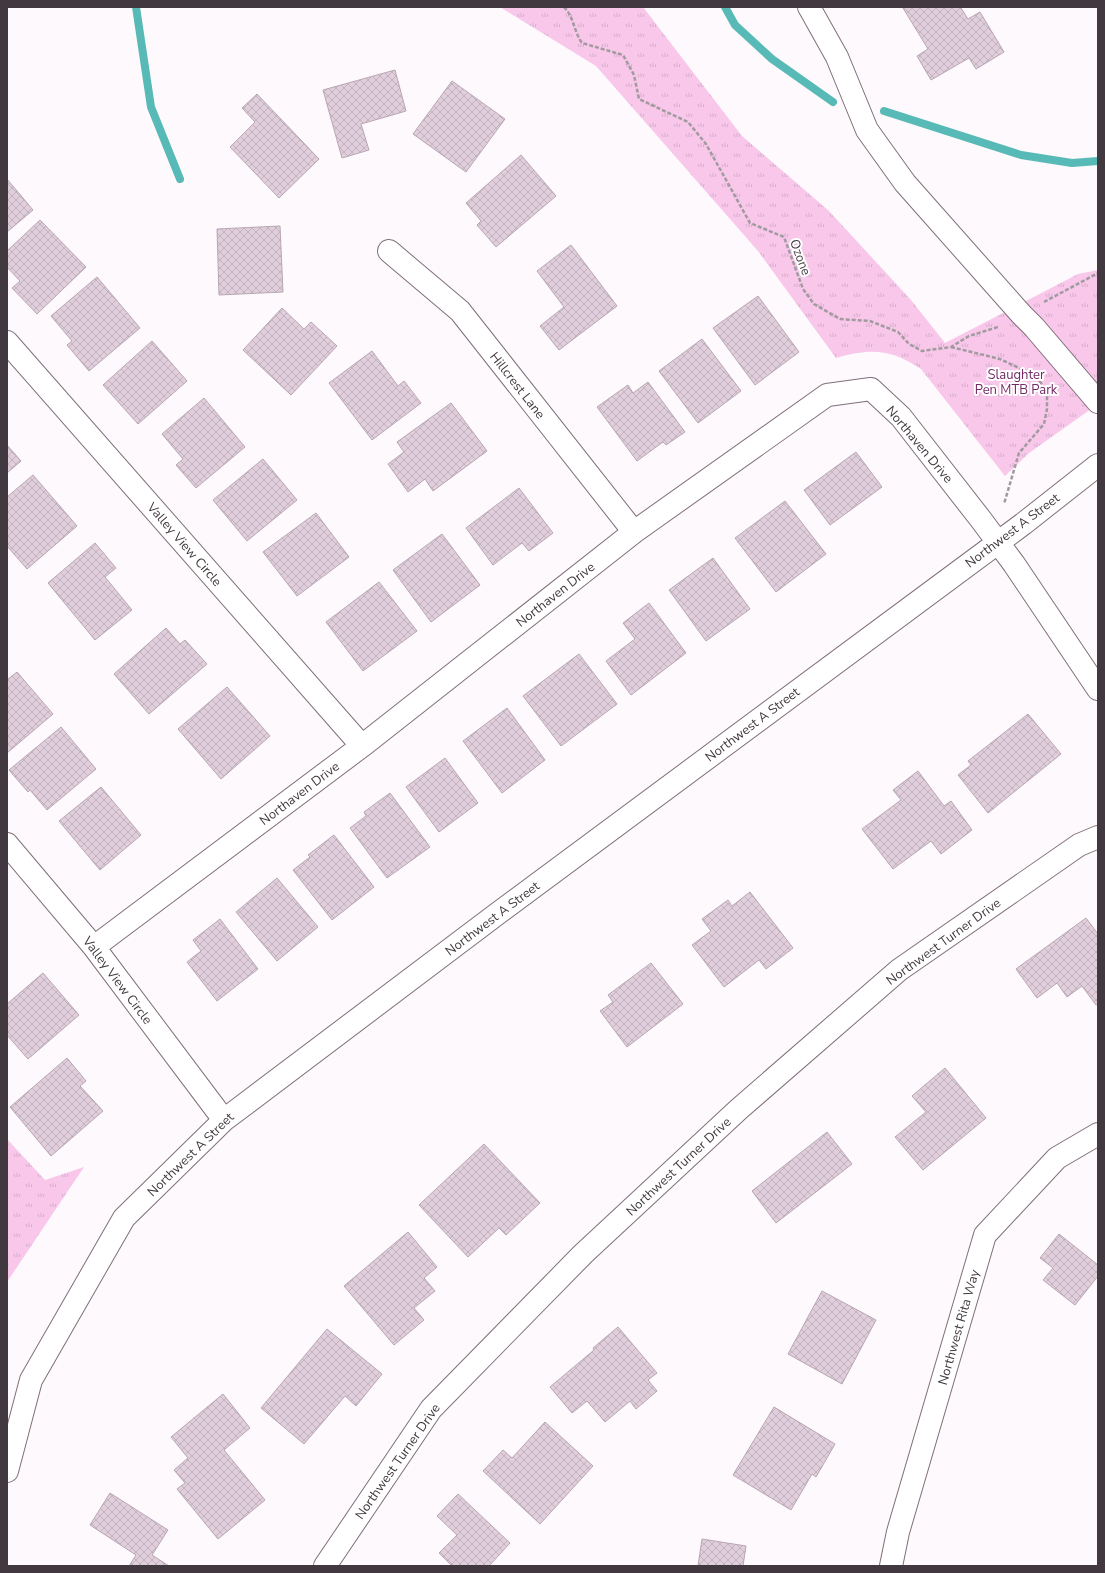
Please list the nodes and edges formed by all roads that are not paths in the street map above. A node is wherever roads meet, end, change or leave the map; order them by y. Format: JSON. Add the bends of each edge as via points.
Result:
{"nodes":[{"id":1,"x":809,"y":7,"type":"edge"},
{"id":2,"x":389,"y":251,"type":"dead end"},
{"id":3,"x":7,"y":342,"type":"edge"},
{"id":4,"x":1098,"y":402,"type":"edge"},
{"id":5,"x":1098,"y":465,"type":"edge"},
{"id":6,"x":634,"y":532,"type":"junction"},
{"id":7,"x":997,"y":542,"type":"junction"},
{"id":8,"x":1098,"y":689,"type":"edge"},
{"id":9,"x":362,"y":746,"type":"junction"},
{"id":10,"x":1098,"y":837,"type":"edge"},
{"id":11,"x":7,"y":844,"type":"edge"},
{"id":12,"x":94,"y":947,"type":"junction"},
{"id":13,"x":224,"y":1120,"type":"junction"},
{"id":14,"x":1098,"y":1134,"type":"edge"},
{"id":15,"x":7,"y":1471,"type":"edge"},
{"id":16,"x":325,"y":1566,"type":"edge"},
{"id":17,"x":891,"y":1566,"type":"edge"}],
"edges":[{"from":1,"to":4,"type":"street","via":[[837,57],[867,130],[905,183]]},
{"from":2,"to":6,"type":"street","name":"Hillcrest Lane","via":[[460,311]]},
{"from":3,"to":9,"type":"street","name":"Valley View Circle"},
{"from":5,"to":7,"type":"street","name":"Northwest A Street"},
{"from":6,"to":7,"type":"street","name":"Northaven Drive","via":[[827,395],[872,389],[900,417]]},
{"from":6,"to":9,"type":"street","name":"Northaven Drive"},
{"from":7,"to":8,"type":"street"},
{"from":7,"to":13,"type":"street","name":"Northwest A Street"},
{"from":9,"to":12,"type":"street","name":"Northaven Drive"},
{"from":10,"to":16,"type":"street","name":"Northwest Turner Drive","via":[[1079,844],[899,970],[739,1110],[583,1254],[431,1409]]},
{"from":11,"to":12,"type":"street","name":"Valley View Circle"},
{"from":12,"to":13,"type":"street","name":"Valley View Circle"},
{"from":13,"to":15,"type":"street","name":"Northwest A Street","via":[[124,1218],[31,1380]]},
{"from":14,"to":17,"type":"street","name":"Northwest Rita Way","via":[[1057,1158],[985,1235],[898,1532]]}]}
